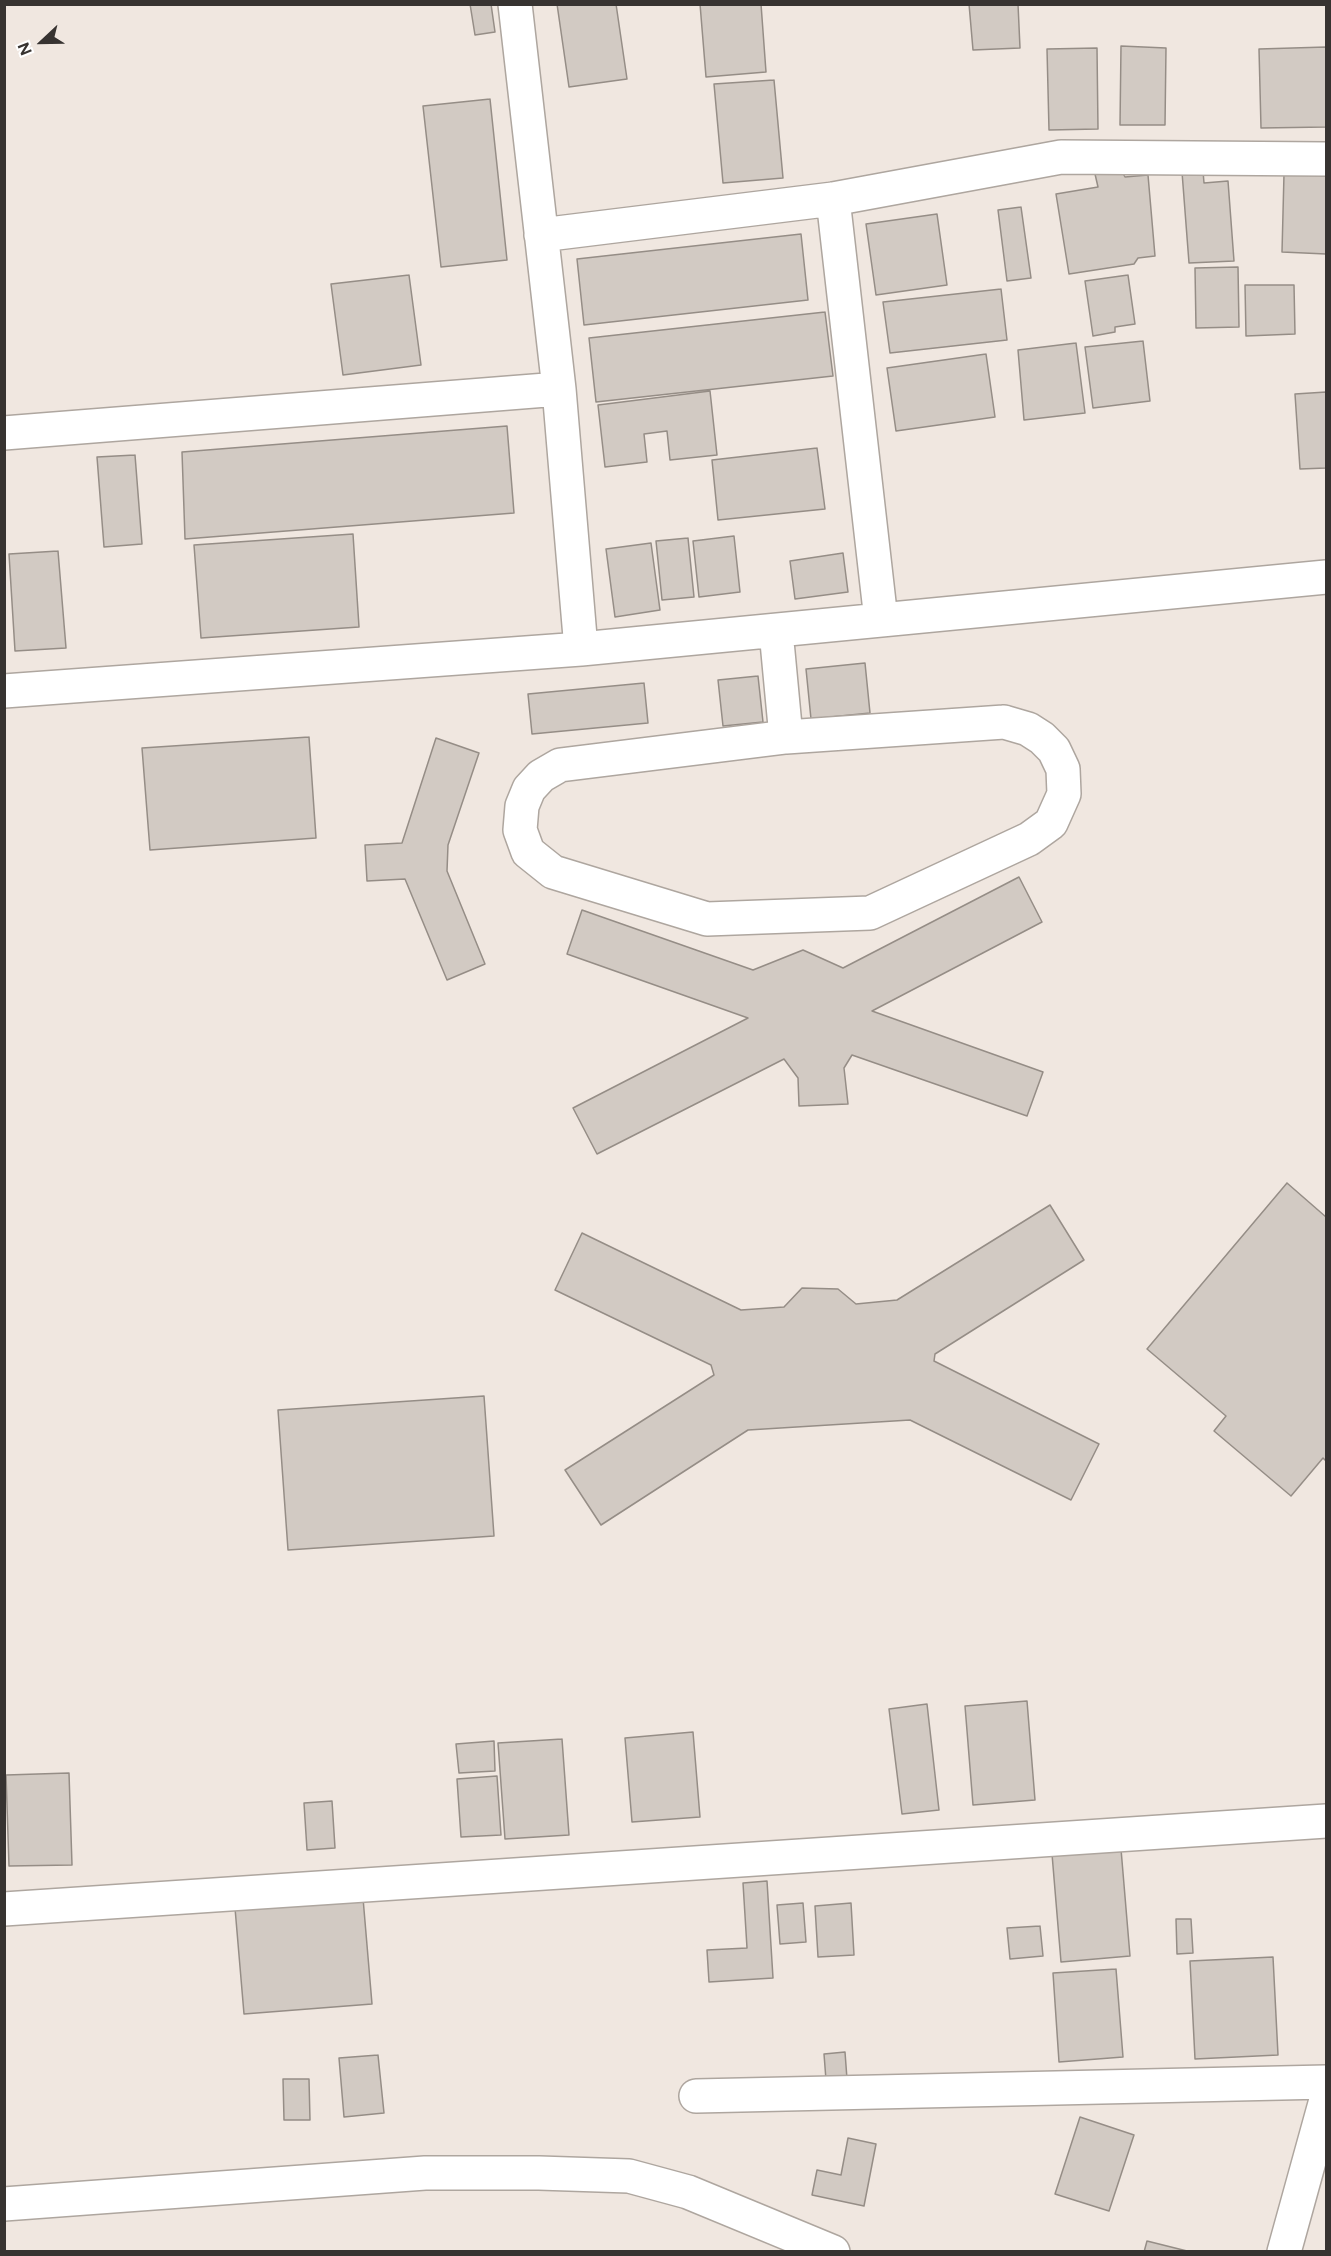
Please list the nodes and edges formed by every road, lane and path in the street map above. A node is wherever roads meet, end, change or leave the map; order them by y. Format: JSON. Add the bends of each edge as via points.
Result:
{"nodes":[{"id":1,"x":515,"y":4,"type":"edge"},
{"id":2,"x":1326,"y":159,"type":"edge"},
{"id":3,"x":833,"y":199,"type":"junction"},
{"id":4,"x":541,"y":235,"type":"junction"},
{"id":5,"x":560,"y":389,"type":"junction"},
{"id":6,"x":4,"y":434,"type":"edge"},
{"id":7,"x":1326,"y":577,"type":"edge"},
{"id":8,"x":881,"y":620,"type":"junction"},
{"id":9,"x":776,"y":631,"type":"junction"},
{"id":10,"x":581,"y":649,"type":"junction"},
{"id":11,"x":4,"y":691,"type":"edge"},
{"id":12,"x":786,"y":737,"type":"junction"},
{"id":13,"x":1326,"y":1821,"type":"edge"},
{"id":14,"x":4,"y":1909,"type":"edge"},
{"id":15,"x":1326,"y":2082,"type":"edge"},
{"id":16,"x":696,"y":2096,"type":"dead end"},
{"id":17,"x":1326,"y":2100,"type":"edge"},
{"id":18,"x":1319,"y":2153,"type":"edge"},
{"id":19,"x":4,"y":2204,"type":"edge"},
{"id":20,"x":833,"y":2252,"type":"edge"},
{"id":21,"x":1284,"y":2252,"type":"edge"}],
"edges":[{"from":1,"to":4,"type":"street"},
{"from":2,"to":3,"type":"street","via":[[1061,157]]},
{"from":3,"to":4,"type":"street"},
{"from":3,"to":8,"type":"street"},
{"from":4,"to":5,"type":"street"},
{"from":5,"to":6,"type":"street"},
{"from":5,"to":10,"type":"street"},
{"from":7,"to":8,"type":"street"},
{"from":8,"to":9,"type":"street"},
{"from":9,"to":10,"type":"street"},
{"from":9,"to":12,"type":"street"},
{"from":10,"to":11,"type":"street"},
{"from":12,"to":12,"type":"street","via":[[560,765],[541,776],[529,789],[522,806],[520,830],[528,852],[553,872],[707,919],[870,913],[1029,839],[1051,823],[1064,794],[1063,769],[1054,750],[1028,729],[1004,722]]},
{"from":13,"to":14,"type":"street"},
{"from":15,"to":16,"type":"street"},
{"from":17,"to":18,"type":"street"},
{"from":18,"to":21,"type":"street"},
{"from":19,"to":20,"type":"street","via":[[425,2173],[629,2176],[688,2192]]}]}
